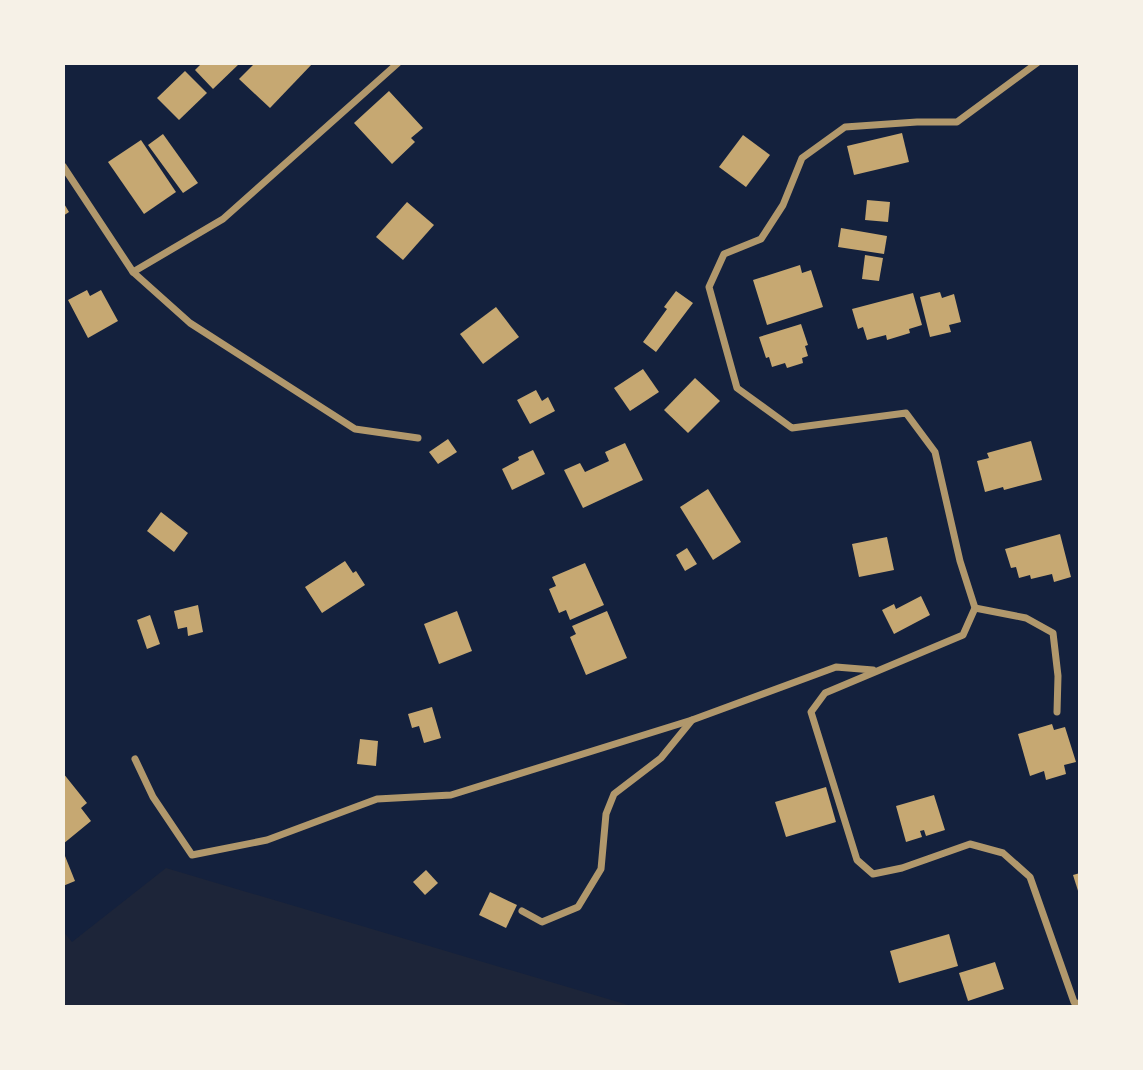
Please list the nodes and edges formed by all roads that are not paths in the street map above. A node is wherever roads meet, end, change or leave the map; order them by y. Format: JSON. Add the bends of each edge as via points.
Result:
{"nodes":[{"id":1,"x":398,"y":63,"type":"edge"},
{"id":2,"x":1037,"y":63,"type":"edge"},
{"id":3,"x":63,"y":166,"type":"edge"},
{"id":4,"x":134,"y":272,"type":"junction"},
{"id":5,"x":418,"y":438,"type":"dead end"},
{"id":6,"x":975,"y":608,"type":"junction"},
{"id":7,"x":877,"y":671,"type":"junction"},
{"id":8,"x":1057,"y":712,"type":"dead end"},
{"id":9,"x":692,"y":720,"type":"junction"},
{"id":10,"x":135,"y":759,"type":"dead end"},
{"id":11,"x":522,"y":911,"type":"dead end"},
{"id":12,"x":1080,"y":1005,"type":"edge"}],
"edges":[{"from":1,"to":4,"type":"street","via":[[223,219]]},
{"from":2,"to":6,"type":"street","via":[[957,122],[845,127],[802,158],[783,205],[761,239],[724,254],[709,287],[737,388],[792,428],[905,413],[935,452]]},
{"from":3,"to":4,"type":"street"},
{"from":4,"to":5,"type":"street","via":[[190,323],[355,429]]},
{"from":6,"to":7,"type":"street","via":[[963,635]]},
{"from":6,"to":8,"type":"street","via":[[1026,618],[1053,633]]},
{"from":7,"to":9,"type":"street","via":[[836,667]]},
{"from":7,"to":12,"type":"street","via":[[825,693],[811,712],[857,860],[873,874],[902,869],[970,844],[1003,853],[1030,877],[1074,1002]]},
{"from":9,"to":10,"type":"street","via":[[451,795],[377,800],[267,840],[192,855],[153,797]]},
{"from":9,"to":11,"type":"street","via":[[661,758],[614,794],[606,814],[601,869],[578,907],[542,922]]}]}
